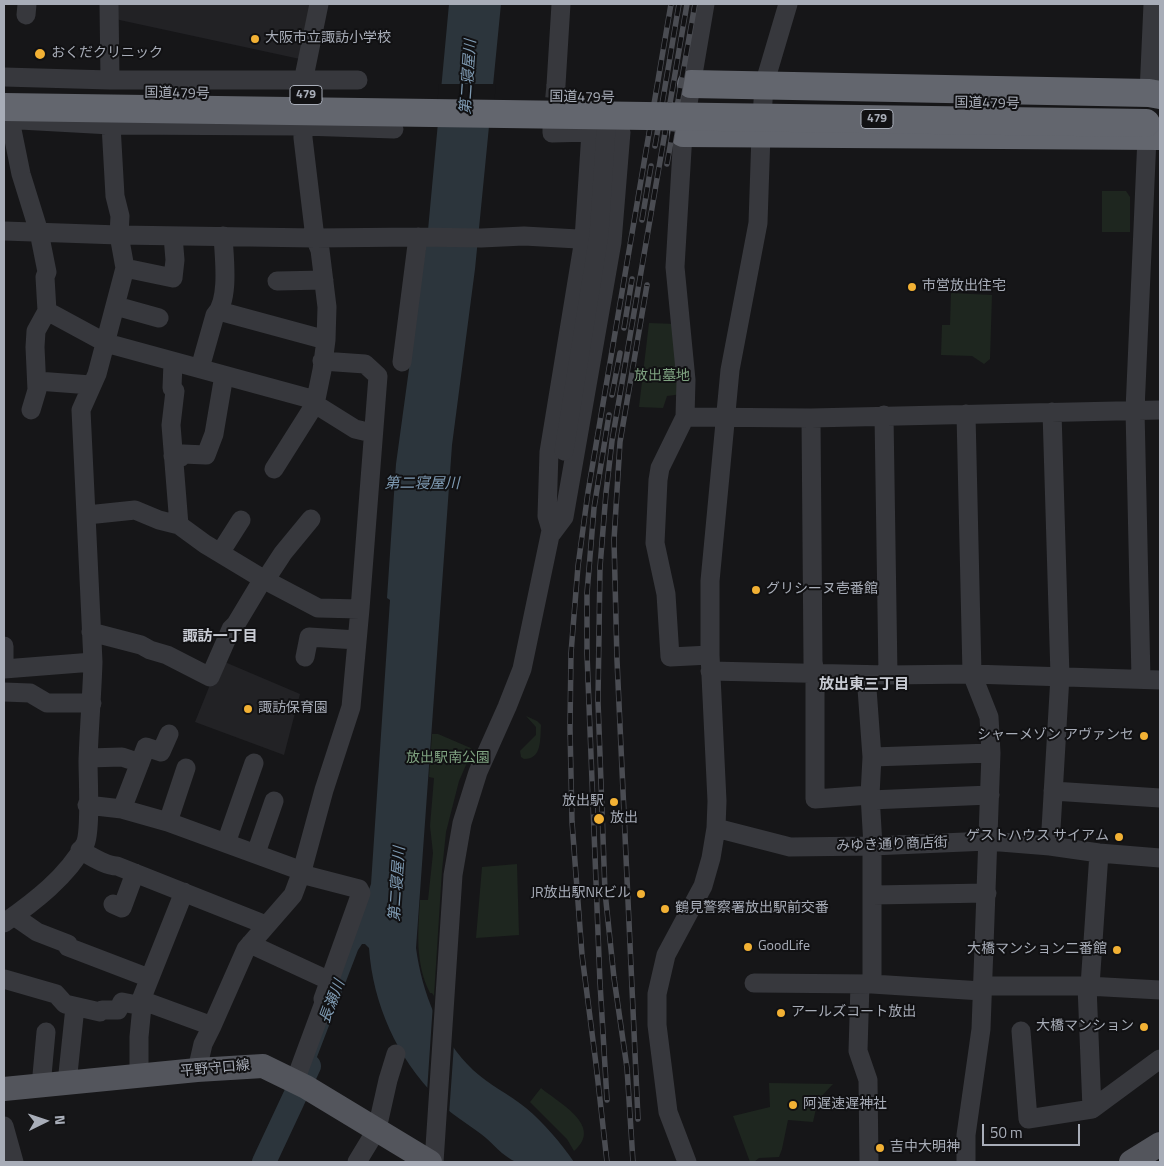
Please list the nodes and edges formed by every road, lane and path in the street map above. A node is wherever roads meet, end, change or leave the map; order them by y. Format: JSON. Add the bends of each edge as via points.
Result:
{"nodes":[{"id":1,"x":109,"y":4,"type":"edge"},
{"id":2,"x":319,"y":4,"type":"edge"},
{"id":3,"x":561,"y":4,"type":"edge"},
{"id":4,"x":705,"y":4,"type":"edge"},
{"id":5,"x":788,"y":4,"type":"edge"},
{"id":6,"x":1153,"y":4,"type":"edge"},
{"id":7,"x":4,"y":77,"type":"edge"},
{"id":8,"x":110,"y":80,"type":"junction"},
{"id":9,"x":358,"y":80,"type":"dead end"},
{"id":10,"x":304,"y":84,"type":"junction"},
{"id":11,"x":691,"y":84,"type":"junction"},
{"id":12,"x":556,"y":85,"type":"tunnel mouth"},
{"id":13,"x":764,"y":85,"type":"junction"},
{"id":14,"x":4,"y":90,"type":"edge"},
{"id":15,"x":6,"y":115,"type":"edge"},
{"id":16,"x":602,"y":115,"type":"junction"},
{"id":17,"x":1154,"y":115,"type":"edge"},
{"id":18,"x":303,"y":123,"type":"junction"},
{"id":19,"x":111,"y":125,"type":"junction"},
{"id":20,"x":552,"y":126,"type":"dead end"},
{"id":21,"x":394,"y":129,"type":"dead end"},
{"id":22,"x":683,"y":134,"type":"junction"},
{"id":23,"x":760,"y":134,"type":"junction"},
{"id":24,"x":4,"y":231,"type":"edge"},
{"id":25,"x":38,"y":232,"type":"junction"},
{"id":26,"x":119,"y":235,"type":"junction"},
{"id":27,"x":173,"y":236,"type":"junction"},
{"id":28,"x":223,"y":236,"type":"junction"},
{"id":29,"x":421,"y":237,"type":"junction"},
{"id":30,"x":315,"y":238,"type":"junction"},
{"id":31,"x":584,"y":239,"type":"junction"},
{"id":32,"x":612,"y":242,"type":"junction"},
{"id":33,"x":125,"y":268,"type":"junction"},
{"id":34,"x":324,"y":280,"type":"junction"},
{"id":35,"x":277,"y":281,"type":"dead end"},
{"id":36,"x":116,"y":306,"type":"junction"},
{"id":37,"x":47,"y":311,"type":"junction"},
{"id":38,"x":219,"y":311,"type":"junction"},
{"id":39,"x":159,"y":318,"type":"dead end"},
{"id":40,"x":326,"y":340,"type":"junction"},
{"id":41,"x":106,"y":343,"type":"junction"},
{"id":42,"x":322,"y":361,"type":"junction"},
{"id":43,"x":173,"y":362,"type":"junction"},
{"id":44,"x":402,"y":362,"type":"dead end"},
{"id":45,"x":200,"y":368,"type":"junction"},
{"id":46,"x":224,"y":375,"type":"junction"},
{"id":47,"x":37,"y":381,"type":"junction"},
{"id":48,"x":91,"y":385,"type":"junction"},
{"id":49,"x":315,"y":402,"type":"junction"},
{"id":50,"x":31,"y":410,"type":"dead end"},
{"id":51,"x":1135,"y":410,"type":"junction"},
{"id":52,"x":1160,"y":410,"type":"edge"},
{"id":53,"x":1052,"y":412,"type":"junction"},
{"id":54,"x":966,"y":414,"type":"junction"},
{"id":55,"x":884,"y":415,"type":"junction"},
{"id":56,"x":686,"y":417,"type":"junction"},
{"id":57,"x":725,"y":418,"type":"junction"},
{"id":58,"x":811,"y":418,"type":"junction"},
{"id":59,"x":372,"y":433,"type":"junction"},
{"id":60,"x":173,"y":456,"type":"junction"},
{"id":61,"x":274,"y":469,"type":"dead end"},
{"id":62,"x":87,"y":515,"type":"junction"},
{"id":63,"x":311,"y":519,"type":"dead end"},
{"id":64,"x":241,"y":520,"type":"dead end"},
{"id":65,"x":179,"y":525,"type":"junction"},
{"id":66,"x":552,"y":533,"type":"junction"},
{"id":67,"x":220,"y":553,"type":"junction"},
{"id":68,"x":265,"y":579,"type":"junction"},
{"id":69,"x":360,"y":610,"type":"junction"},
{"id":70,"x":91,"y":632,"type":"junction"},
{"id":71,"x":357,"y":640,"type":"junction"},
{"id":72,"x":4,"y":646,"type":"edge"},
{"id":73,"x":305,"y":658,"type":"dead end"},
{"id":74,"x":93,"y":662,"type":"junction"},
{"id":75,"x":710,"y":663,"type":"junction"},
{"id":76,"x":4,"y":669,"type":"edge"},
{"id":77,"x":4,"y":673,"type":"edge"},
{"id":78,"x":815,"y":673,"type":"junction"},
{"id":79,"x":972,"y":674,"type":"junction"},
{"id":80,"x":866,"y":675,"type":"junction"},
{"id":81,"x":888,"y":676,"type":"junction"},
{"id":82,"x":1060,"y":676,"type":"junction"},
{"id":83,"x":1141,"y":679,"type":"junction"},
{"id":84,"x":1160,"y":680,"type":"edge"},
{"id":85,"x":4,"y":692,"type":"edge"},
{"id":86,"x":92,"y":703,"type":"junction"},
{"id":87,"x":169,"y":734,"type":"dead end"},
{"id":88,"x":991,"y":753,"type":"junction"},
{"id":89,"x":872,"y":757,"type":"junction"},
{"id":90,"x":88,"y":758,"type":"junction"},
{"id":91,"x":140,"y":763,"type":"junction"},
{"id":92,"x":254,"y":763,"type":"dead end"},
{"id":93,"x":186,"y":768,"type":"dead end"},
{"id":94,"x":1053,"y":791,"type":"junction"},
{"id":95,"x":990,"y":795,"type":"junction"},
{"id":96,"x":870,"y":798,"type":"junction"},
{"id":97,"x":1160,"y":798,"type":"edge"},
{"id":98,"x":274,"y":801,"type":"dead end"},
{"id":99,"x":87,"y":805,"type":"junction"},
{"id":100,"x":122,"y":809,"type":"junction"},
{"id":101,"x":168,"y":822,"type":"junction"},
{"id":102,"x":716,"y":828,"type":"junction"},
{"id":103,"x":988,"y":841,"type":"junction"},
{"id":104,"x":226,"y":843,"type":"junction"},
{"id":105,"x":872,"y":846,"type":"junction"},
{"id":106,"x":1050,"y":846,"type":"junction"},
{"id":107,"x":80,"y":850,"type":"junction"},
{"id":108,"x":1099,"y":853,"type":"junction"},
{"id":109,"x":256,"y":854,"type":"junction"},
{"id":110,"x":1160,"y":858,"type":"edge"},
{"id":111,"x":302,"y":872,"type":"junction"},
{"id":112,"x":135,"y":873,"type":"junction"},
{"id":113,"x":184,"y":892,"type":"junction"},
{"id":114,"x":987,"y":893,"type":"junction"},
{"id":115,"x":873,"y":895,"type":"junction"},
{"id":116,"x":121,"y":908,"type":"dead end"},
{"id":117,"x":9,"y":920,"type":"edge"},
{"id":118,"x":266,"y":926,"type":"junction"},
{"id":119,"x":250,"y":944,"type":"junction"},
{"id":120,"x":149,"y":978,"type":"junction"},
{"id":121,"x":4,"y":979,"type":"edge"},
{"id":122,"x":330,"y":981,"type":"junction"},
{"id":123,"x":754,"y":983,"type":"dead end"},
{"id":124,"x":866,"y":984,"type":"junction"},
{"id":125,"x":1088,"y":986,"type":"junction"},
{"id":126,"x":982,"y":988,"type":"junction"},
{"id":127,"x":1160,"y":990,"type":"edge"},
{"id":128,"x":142,"y":1003,"type":"junction"},
{"id":129,"x":75,"y":1007,"type":"junction"},
{"id":130,"x":212,"y":1026,"type":"junction"},
{"id":131,"x":1021,"y":1031,"type":"dead end"},
{"id":132,"x":46,"y":1032,"type":"dead end"},
{"id":133,"x":396,"y":1054,"type":"dead end"},
{"id":134,"x":1160,"y":1059,"type":"edge"},
{"id":135,"x":197,"y":1070,"type":"junction"},
{"id":136,"x":139,"y":1076,"type":"junction"},
{"id":137,"x":68,"y":1083,"type":"junction"},
{"id":138,"x":300,"y":1083,"type":"junction"},
{"id":139,"x":41,"y":1086,"type":"junction"},
{"id":140,"x":4,"y":1090,"type":"edge"},
{"id":141,"x":1092,"y":1109,"type":"junction"},
{"id":142,"x":4,"y":1126,"type":"edge"},
{"id":143,"x":377,"y":1128,"type":"junction"},
{"id":144,"x":1160,"y":1144,"type":"edge"},
{"id":145,"x":14,"y":1162,"type":"edge"},
{"id":146,"x":357,"y":1162,"type":"edge"},
{"id":147,"x":430,"y":1162,"type":"edge"},
{"id":148,"x":434,"y":1162,"type":"edge"},
{"id":149,"x":687,"y":1162,"type":"edge"},
{"id":150,"x":869,"y":1162,"type":"edge"},
{"id":151,"x":966,"y":1162,"type":"edge"},
{"id":152,"x":1131,"y":1162,"type":"edge"}],
"edges":[{"from":1,"to":8,"type":"street"},
{"from":2,"to":10,"type":"street"},
{"from":3,"to":12,"type":"street"},
{"from":4,"to":11,"type":"street"},
{"from":5,"to":13,"type":"street"},
{"from":6,"to":17,"type":"street"},
{"from":7,"to":8,"type":"street"},
{"from":8,"to":10,"type":"street"},
{"from":9,"to":10,"type":"street"},
{"from":11,"to":13,"type":"highway"},
{"from":11,"to":22,"type":"street"},
{"from":13,"to":17,"type":"highway"},
{"from":13,"to":23,"type":"street"},
{"from":14,"to":16,"type":"highway","name":"国道479号","number":"479"},
{"from":15,"to":16,"type":"highway","name":"国道479号","number":"479","bridge":true},
{"from":15,"to":19,"type":"street"},
{"from":15,"to":25,"type":"street"},
{"from":16,"to":17,"type":"highway","name":"国道479号","number":"479"},
{"from":16,"to":20,"type":"street","via":[[552,132]]},
{"from":16,"to":31,"type":"street"},
{"from":16,"to":32,"type":"street","via":[[621,132]]},
{"from":16,"to":66,"type":"street","bridge":true,"via":[[598,235]]},
{"from":17,"to":23,"type":"highway"},
{"from":17,"to":51,"type":"street"},
{"from":18,"to":19,"type":"street"},
{"from":18,"to":21,"type":"street"},
{"from":18,"to":30,"type":"street"},
{"from":19,"to":26,"type":"street"},
{"from":22,"to":23,"type":"highway"},
{"from":22,"to":56,"type":"street","via":[[674,267],[686,380]]},
{"from":23,"to":57,"type":"street","via":[[758,223],[730,370]]},
{"from":24,"to":25,"type":"street"},
{"from":25,"to":26,"type":"street"},
{"from":25,"to":37,"type":"street","via":[[46,272]]},
{"from":26,"to":27,"type":"street"},
{"from":26,"to":33,"type":"street"},
{"from":27,"to":28,"type":"street"},
{"from":27,"to":33,"type":"street","via":[[173,278]]},
{"from":28,"to":30,"type":"street"},
{"from":28,"to":38,"type":"street","via":[[226,273]]},
{"from":29,"to":30,"type":"street"},
{"from":29,"to":31,"type":"street"},
{"from":29,"to":44,"type":"street"},
{"from":30,"to":34,"type":"street"},
{"from":31,"to":32,"type":"street"},
{"from":31,"to":66,"type":"street","via":[[549,452],[547,516]]},
{"from":32,"to":66,"type":"street","via":[[564,517]]},
{"from":33,"to":36,"type":"street"},
{"from":34,"to":35,"type":"street"},
{"from":34,"to":40,"type":"street"},
{"from":36,"to":39,"type":"street"},
{"from":36,"to":41,"type":"street"},
{"from":37,"to":41,"type":"street"},
{"from":37,"to":47,"type":"street","via":[[36,331]]},
{"from":38,"to":40,"type":"street"},
{"from":38,"to":45,"type":"street","via":[[215,315]]},
{"from":40,"to":42,"type":"street"},
{"from":41,"to":43,"type":"street"},
{"from":41,"to":48,"type":"street"},
{"from":42,"to":49,"type":"street"},
{"from":42,"to":59,"type":"street","via":[[365,364],[378,376]]},
{"from":43,"to":45,"type":"street"},
{"from":43,"to":60,"type":"street"},
{"from":45,"to":46,"type":"street"},
{"from":46,"to":49,"type":"street"},
{"from":46,"to":60,"type":"street","via":[[214,434],[206,455]]},
{"from":47,"to":48,"type":"street"},
{"from":47,"to":50,"type":"street"},
{"from":48,"to":62,"type":"street","via":[[81,410]]},
{"from":49,"to":59,"type":"street","via":[[355,429]]},
{"from":49,"to":61,"type":"street"},
{"from":51,"to":52,"type":"street"},
{"from":51,"to":53,"type":"street"},
{"from":51,"to":83,"type":"street"},
{"from":53,"to":54,"type":"street"},
{"from":53,"to":82,"type":"street"},
{"from":54,"to":55,"type":"street"},
{"from":54,"to":79,"type":"street"},
{"from":55,"to":58,"type":"street"},
{"from":55,"to":81,"type":"street"},
{"from":56,"to":57,"type":"street"},
{"from":56,"to":75,"type":"street","via":[[660,468],[655,543],[666,594],[670,657]]},
{"from":57,"to":58,"type":"street"},
{"from":57,"to":75,"type":"street","via":[[710,581]]},
{"from":58,"to":78,"type":"street"},
{"from":59,"to":69,"type":"street"},
{"from":60,"to":65,"type":"street"},
{"from":62,"to":65,"type":"street","via":[[135,510]]},
{"from":62,"to":70,"type":"street"},
{"from":63,"to":68,"type":"street"},
{"from":64,"to":67,"type":"street"},
{"from":65,"to":67,"type":"street"},
{"from":66,"to":148,"type":"street","via":[[522,669],[478,772],[462,823],[454,875]]},
{"from":67,"to":68,"type":"street"},
{"from":68,"to":69,"type":"street","via":[[318,608]]},
{"from":68,"to":70,"type":"street","via":[[231,629],[210,677],[141,645]]},
{"from":69,"to":71,"type":"street"},
{"from":70,"to":74,"type":"street"},
{"from":71,"to":73,"type":"street","via":[[309,637]]},
{"from":71,"to":111,"type":"street","via":[[350,707]]},
{"from":72,"to":76,"type":"street"},
{"from":74,"to":76,"type":"street"},
{"from":74,"to":86,"type":"street"},
{"from":75,"to":78,"type":"street"},
{"from":75,"to":102,"type":"street"},
{"from":76,"to":77,"type":"street"},
{"from":78,"to":80,"type":"street"},
{"from":78,"to":96,"type":"street","via":[[815,799]]},
{"from":79,"to":81,"type":"street"},
{"from":79,"to":82,"type":"street"},
{"from":79,"to":88,"type":"street","via":[[989,717]]},
{"from":80,"to":81,"type":"street"},
{"from":80,"to":89,"type":"street"},
{"from":82,"to":83,"type":"street"},
{"from":82,"to":94,"type":"street"},
{"from":83,"to":84,"type":"street"},
{"from":85,"to":86,"type":"street","via":[[30,693],[48,703]]},
{"from":86,"to":90,"type":"street"},
{"from":87,"to":91,"type":"street","via":[[162,752],[146,747]]},
{"from":88,"to":89,"type":"street"},
{"from":88,"to":95,"type":"street"},
{"from":89,"to":96,"type":"street"},
{"from":90,"to":91,"type":"street","via":[[122,758]]},
{"from":90,"to":99,"type":"street"},
{"from":91,"to":100,"type":"street"},
{"from":92,"to":104,"type":"street"},
{"from":93,"to":101,"type":"street"},
{"from":94,"to":97,"type":"street"},
{"from":94,"to":106,"type":"street"},
{"from":95,"to":96,"type":"street"},
{"from":95,"to":103,"type":"street"},
{"from":96,"to":105,"type":"street"},
{"from":98,"to":109,"type":"street"},
{"from":99,"to":100,"type":"street"},
{"from":99,"to":107,"type":"street","via":[[88,830]]},
{"from":100,"to":101,"type":"street"},
{"from":101,"to":104,"type":"street"},
{"from":102,"to":105,"type":"street","name":"みゆき通り商店街","via":[[790,847]]},
{"from":102,"to":149,"type":"street","via":[[703,886],[666,955],[657,994],[657,1025],[668,1112]]},
{"from":103,"to":105,"type":"street","name":"みゆき通り商店街"},
{"from":103,"to":106,"type":"street","name":"みゆき通り商店街"},
{"from":103,"to":114,"type":"street"},
{"from":104,"to":109,"type":"street"},
{"from":105,"to":115,"type":"street"},
{"from":106,"to":108,"type":"street","name":"みゆき通り商店街"},
{"from":107,"to":112,"type":"street"},
{"from":107,"to":117,"type":"street","via":[[67,871]]},
{"from":108,"to":110,"type":"street","name":"みゆき通り商店街"},
{"from":108,"to":125,"type":"street"},
{"from":109,"to":111,"type":"street"},
{"from":111,"to":118,"type":"street","via":[[293,894]]},
{"from":111,"to":122,"type":"street","via":[[359,889]]},
{"from":112,"to":113,"type":"street"},
{"from":112,"to":116,"type":"street"},
{"from":113,"to":118,"type":"street"},
{"from":113,"to":120,"type":"street"},
{"from":114,"to":115,"type":"street"},
{"from":114,"to":126,"type":"street"},
{"from":115,"to":124,"type":"street"},
{"from":117,"to":120,"type":"street"},
{"from":118,"to":119,"type":"street"},
{"from":119,"to":122,"type":"street"},
{"from":119,"to":130,"type":"street"},
{"from":120,"to":128,"type":"street"},
{"from":121,"to":129,"type":"street","via":[[56,994],[64,1004]]},
{"from":122,"to":138,"type":"street","via":[[323,1000],[332,1006]]},
{"from":123,"to":124,"type":"street"},
{"from":124,"to":126,"type":"street"},
{"from":124,"to":150,"type":"street","via":[[858,1051],[868,1080]]},
{"from":125,"to":126,"type":"street"},
{"from":125,"to":127,"type":"street"},
{"from":125,"to":141,"type":"street"},
{"from":126,"to":151,"type":"street","via":[[981,1029],[966,1135]]},
{"from":128,"to":129,"type":"street","via":[[122,1002],[118,1010],[100,1012]]},
{"from":128,"to":130,"type":"street"},
{"from":128,"to":136,"type":"street"},
{"from":129,"to":137,"type":"street"},
{"from":130,"to":135,"type":"street","via":[[203,1044]]},
{"from":131,"to":141,"type":"street","via":[[1028,1119]]},
{"from":132,"to":139,"type":"street"},
{"from":133,"to":143,"type":"street"},
{"from":134,"to":141,"type":"street"},
{"from":135,"to":136,"type":"main road","name":"平野守口線"},
{"from":135,"to":138,"type":"main road","name":"平野守口線","via":[[263,1066]]},
{"from":136,"to":137,"type":"main road","name":"平野守口線"},
{"from":137,"to":139,"type":"main road","name":"平野守口線"},
{"from":138,"to":143,"type":"main road","name":"平野守口線"},
{"from":139,"to":140,"type":"main road","name":"平野守口線"},
{"from":142,"to":145,"type":"street"},
{"from":143,"to":146,"type":"street"},
{"from":143,"to":147,"type":"main road","name":"平野守口線"},
{"from":144,"to":152,"type":"main road"}]}
